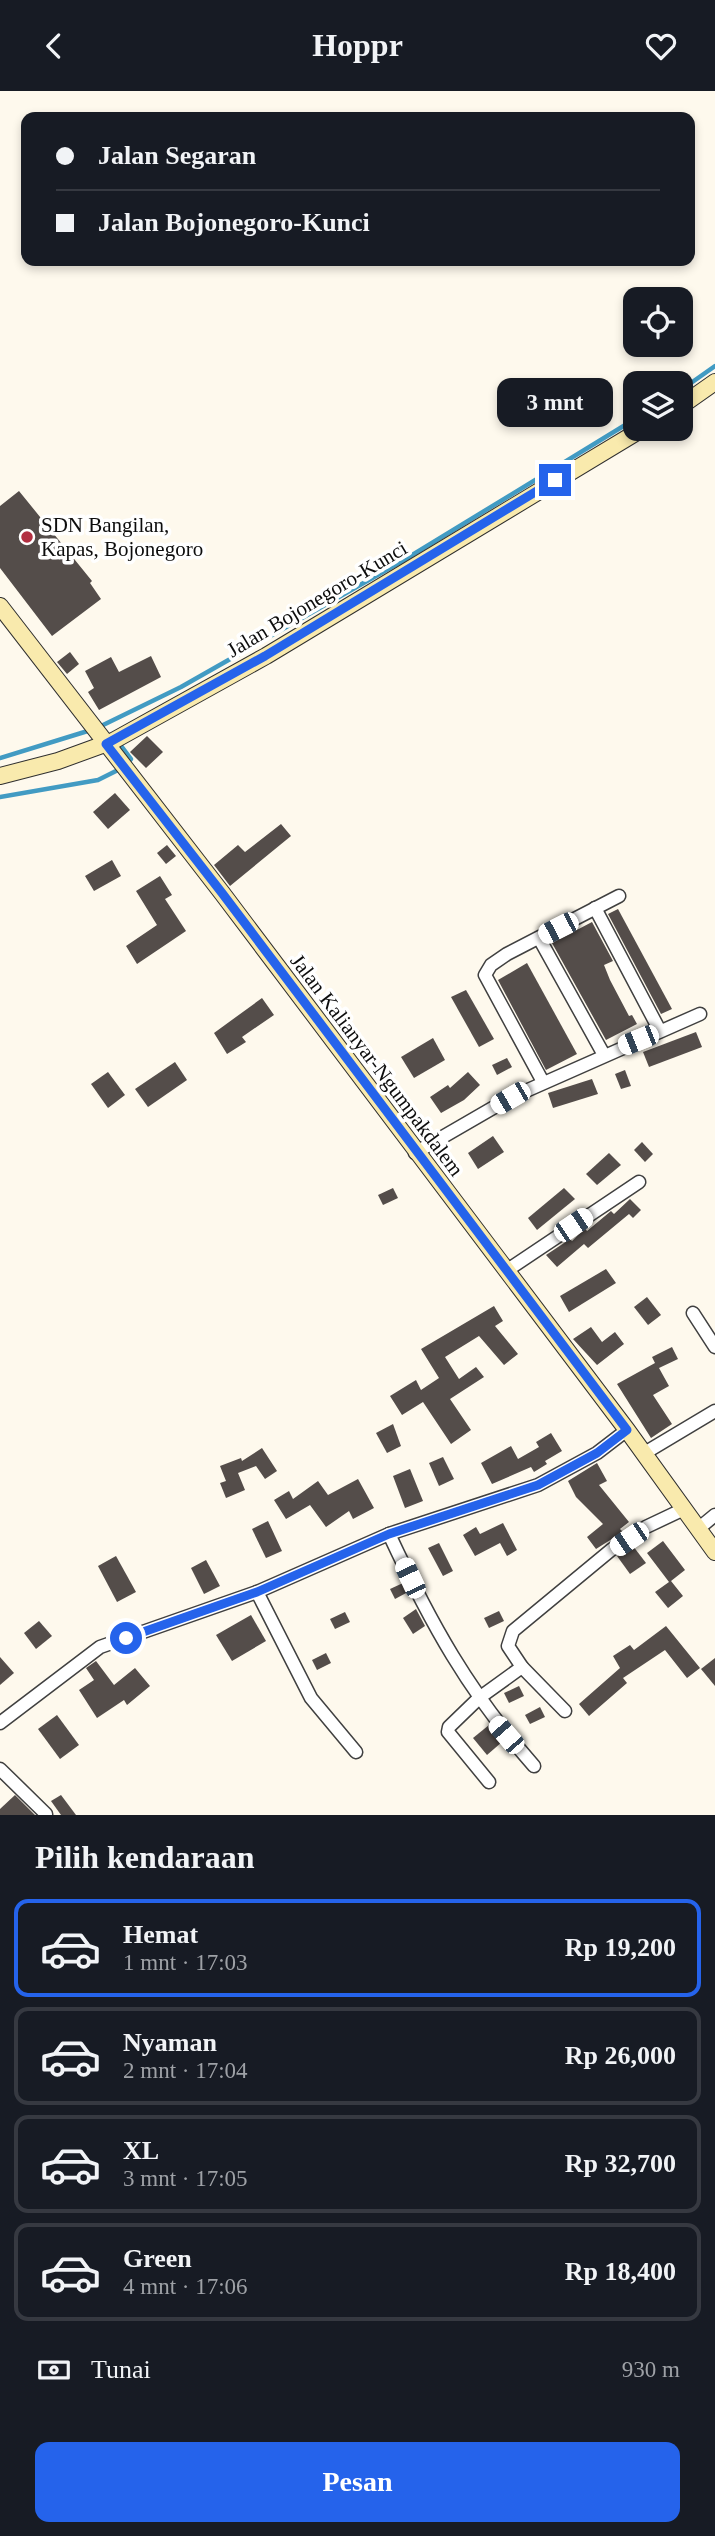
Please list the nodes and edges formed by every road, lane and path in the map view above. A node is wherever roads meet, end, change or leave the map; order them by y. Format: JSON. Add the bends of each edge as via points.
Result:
{"nodes":[{"id":1,"x":715,"y":383,"type":"edge"},
{"id":2,"x":693,"y":398,"type":"edge"},
{"id":3,"x":623,"y":440,"type":"edge"},
{"id":4,"x":0,"y":606,"type":"edge"},
{"id":5,"x":106,"y":735,"type":"junction"},
{"id":6,"x":0,"y":776,"type":"edge"},
{"id":7,"x":619,"y":896,"type":"dead end"},
{"id":8,"x":595,"y":908,"type":"junction"},
{"id":9,"x":539,"y":937,"type":"junction"},
{"id":10,"x":700,"y":1014,"type":"dead end"},
{"id":11,"x":660,"y":1031,"type":"junction"},
{"id":12,"x":604,"y":1055,"type":"junction"},
{"id":13,"x":543,"y":1082,"type":"junction"},
{"id":14,"x":415,"y":1153,"type":"junction"},
{"id":15,"x":639,"y":1182,"type":"dead end"},
{"id":16,"x":506,"y":1271,"type":"junction"},
{"id":17,"x":693,"y":1313,"type":"dead end"},
{"id":18,"x":715,"y":1347,"type":"edge"},
{"id":19,"x":715,"y":1411,"type":"edge"},
{"id":20,"x":627,"y":1430,"type":"junction"},
{"id":21,"x":643,"y":1454,"type":"junction"},
{"id":22,"x":684,"y":1509,"type":"junction"},
{"id":23,"x":715,"y":1515,"type":"edge"},
{"id":24,"x":698,"y":1529,"type":"junction"},
{"id":25,"x":389,"y":1534,"type":"junction"},
{"id":26,"x":715,"y":1552,"type":"edge"},
{"id":27,"x":257,"y":1592,"type":"junction"},
{"id":28,"x":522,"y":1667,"type":"junction"},
{"id":29,"x":479,"y":1698,"type":"junction"},
{"id":30,"x":565,"y":1711,"type":"dead end"},
{"id":31,"x":0,"y":1723,"type":"edge"},
{"id":32,"x":356,"y":1752,"type":"dead end"},
{"id":33,"x":534,"y":1766,"type":"dead end"},
{"id":34,"x":0,"y":1769,"type":"edge"},
{"id":35,"x":489,"y":1781,"type":"dead end"},
{"id":36,"x":46,"y":1814,"type":"edge"}],
"edges":[{"from":1,"to":2,"type":"street"},
{"from":3,"to":5,"type":"street","name":"Jalan Bojonegoro-Kunci","via":[[265,656]]},
{"from":4,"to":5,"type":"street","name":"Jalan Kalianyar-Ngumpakdalem"},
{"from":5,"to":6,"type":"street","name":"Jalan Bojonegoro-Kunci","via":[[58,761]]},
{"from":5,"to":14,"type":"street","name":"Jalan Kalianyar-Ngumpakdalem","via":[[124,767]]},
{"from":7,"to":8,"type":"street"},
{"from":8,"to":9,"type":"street"},
{"from":8,"to":11,"type":"street"},
{"from":9,"to":12,"type":"street"},
{"from":9,"to":13,"type":"street","via":[[491,965],[485,975]]},
{"from":10,"to":11,"type":"street"},
{"from":11,"to":12,"type":"street"},
{"from":12,"to":13,"type":"street"},
{"from":13,"to":14,"type":"street"},
{"from":14,"to":16,"type":"street","name":"Jalan Kalianyar-Ngumpakdalem"},
{"from":15,"to":16,"type":"street"},
{"from":16,"to":20,"type":"street","name":"Jalan Kalianyar-Ngumpakdalem"},
{"from":17,"to":18,"type":"street"},
{"from":19,"to":21,"type":"street"},
{"from":20,"to":21,"type":"street","name":"Jalan Kalianyar-Ngumpakdalem"},
{"from":20,"to":25,"type":"street","via":[[597,1453],[538,1485]]},
{"from":21,"to":22,"type":"street","name":"Jalan Kalianyar-Ngumpakdalem"},
{"from":22,"to":24,"type":"street","name":"Jalan Kalianyar-Ngumpakdalem"},
{"from":22,"to":28,"type":"street","via":[[611,1551],[513,1631],[508,1646]]},
{"from":23,"to":24,"type":"street"},
{"from":24,"to":26,"type":"street","name":"Jalan Kalianyar-Ngumpakdalem"},
{"from":25,"to":27,"type":"street"},
{"from":25,"to":29,"type":"street","via":[[430,1622]]},
{"from":27,"to":31,"type":"street","via":[[100,1647]]},
{"from":27,"to":32,"type":"street","via":[[311,1698]]},
{"from":28,"to":29,"type":"street"},
{"from":28,"to":30,"type":"street"},
{"from":29,"to":33,"type":"street"},
{"from":29,"to":35,"type":"street","via":[[448,1731]]},
{"from":34,"to":36,"type":"street"}]}
